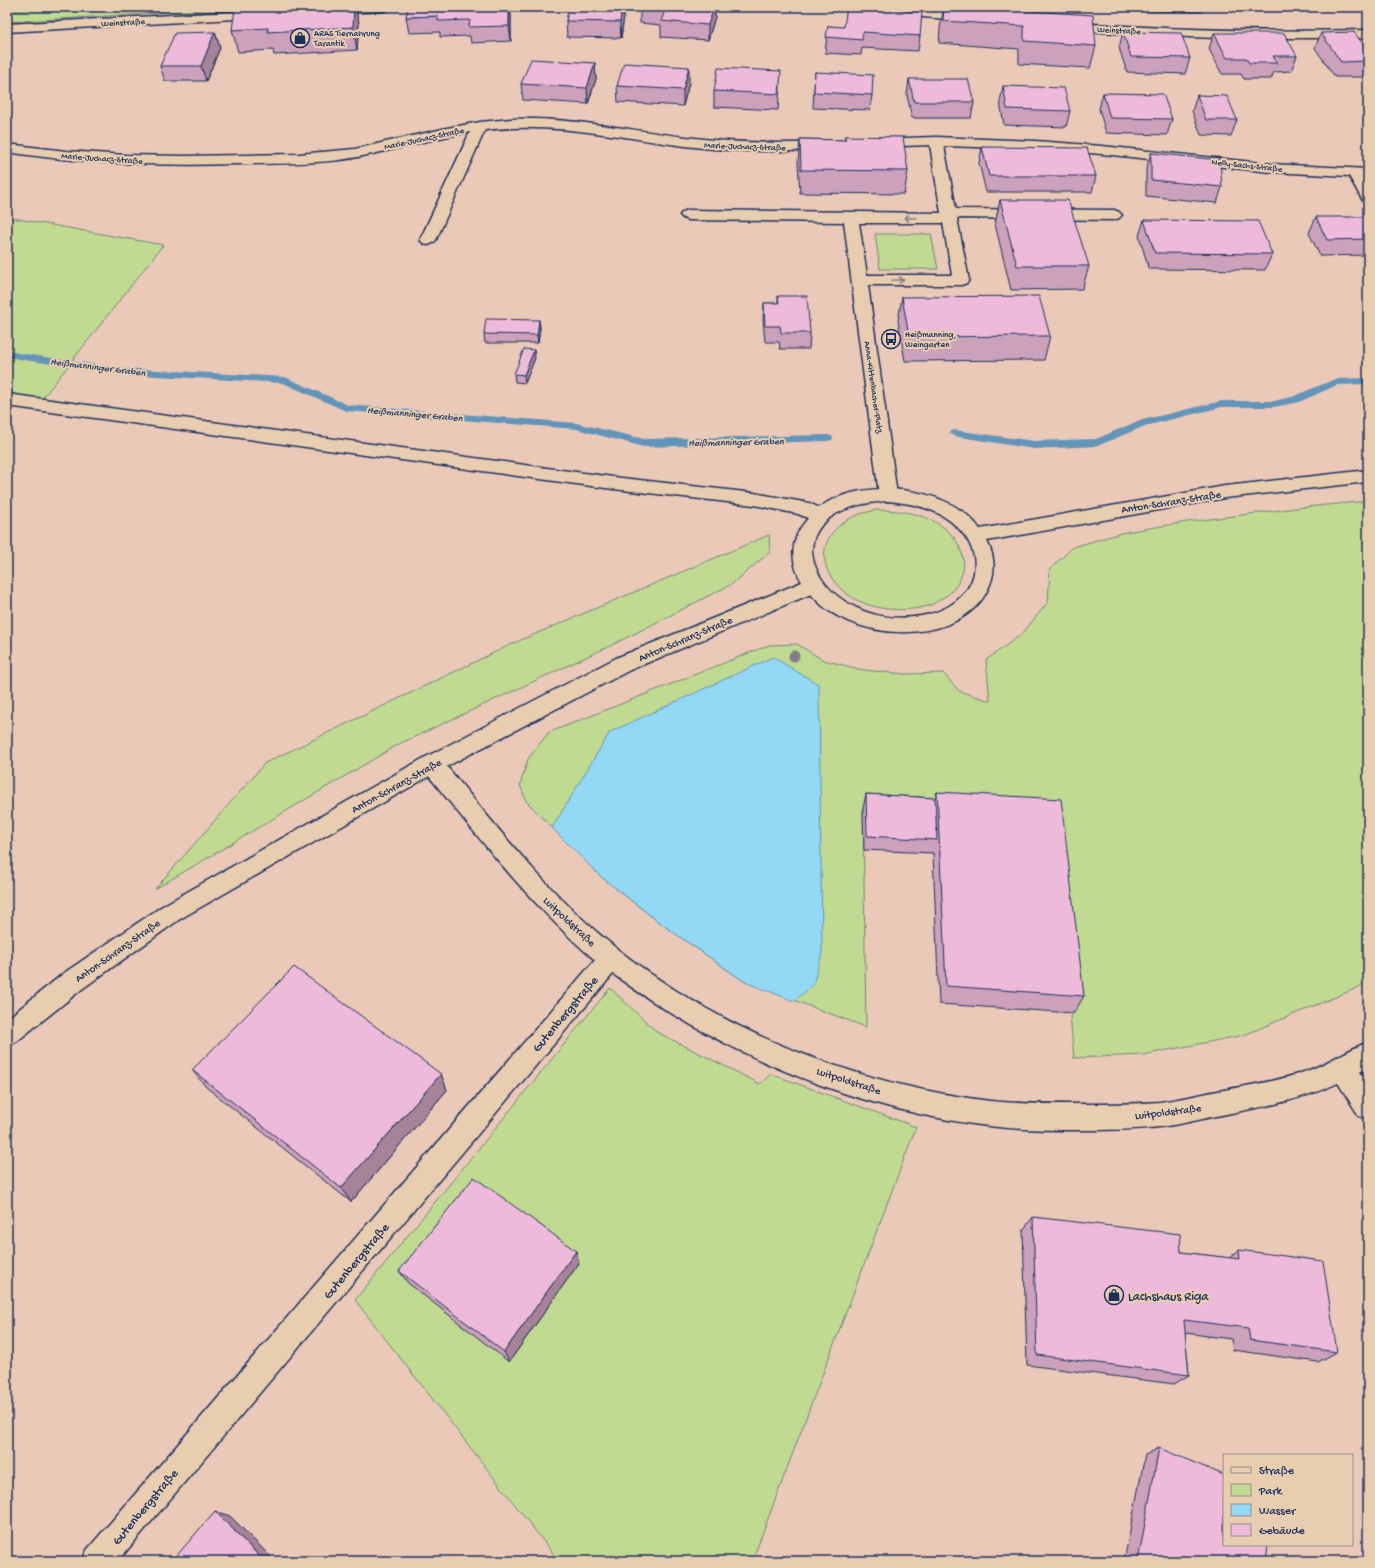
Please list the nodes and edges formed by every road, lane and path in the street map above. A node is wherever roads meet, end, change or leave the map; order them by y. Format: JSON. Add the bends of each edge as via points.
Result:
{"nodes":[{"id":1,"x":383,"y":7,"type":"edge"},
{"id":2,"x":848,"y":7,"type":"edge"},
{"id":3,"x":317,"y":11,"type":"edge"},
{"id":4,"x":279,"y":13,"type":"edge"},
{"id":5,"x":986,"y":18,"type":"edge"},
{"id":6,"x":1052,"y":25,"type":"edge"},
{"id":7,"x":7,"y":28,"type":"edge"},
{"id":8,"x":1368,"y":34,"type":"edge"},
{"id":9,"x":480,"y":126,"type":"junction"},
{"id":10,"x":936,"y":142,"type":"junction"},
{"id":11,"x":858,"y":144,"type":"edge"},
{"id":12,"x":844,"y":145,"type":"edge"},
{"id":13,"x":7,"y":148,"type":"edge"},
{"id":14,"x":1361,"y":173,"type":"edge"},
{"id":15,"x":1368,"y":198,"type":"edge"},
{"id":16,"x":688,"y":215,"type":"dead end"},
{"id":17,"x":1114,"y":215,"type":"dead end"},
{"id":18,"x":949,"y":216,"type":"junction"},
{"id":19,"x":851,"y":218,"type":"junction"},
{"id":20,"x":428,"y":240,"type":"dead end"},
{"id":21,"x":859,"y":280,"type":"junction"},
{"id":22,"x":7,"y":400,"type":"edge"},
{"id":23,"x":1368,"y":476,"type":"edge"},
{"id":24,"x":888,"y":494,"type":"junction"},
{"id":25,"x":820,"y":516,"type":"junction"},
{"id":26,"x":976,"y":536,"type":"junction"},
{"id":27,"x":813,"y":586,"type":"junction"},
{"id":28,"x":432,"y":764,"type":"junction"},
{"id":29,"x":611,"y":958,"type":"junction"},
{"id":30,"x":7,"y":1034,"type":"edge"},
{"id":31,"x":1368,"y":1054,"type":"edge"},
{"id":32,"x":1343,"y":1068,"type":"junction"},
{"id":33,"x":1368,"y":1107,"type":"edge"},
{"id":34,"x":98,"y":1561,"type":"edge"}],
"edges":[{"from":1,"to":3,"type":"street"},
{"from":2,"to":5,"type":"street"},
{"from":4,"to":7,"type":"street","name":"Weinstraße"},
{"from":6,"to":8,"type":"street","name":"Weinstraße","via":[[1215,34]]},
{"from":9,"to":12,"type":"street","name":"Marie-Juchacz-Straße","via":[[524,123],[570,125],[739,147],[801,148]]},
{"from":9,"to":13,"type":"street","name":"Marie-Juchacz-Straße","via":[[354,153],[302,159],[130,161],[81,158]]},
{"from":9,"to":20,"type":"street"},
{"from":10,"to":11,"type":"street"},
{"from":10,"to":14,"type":"street","name":"Nelly-Sachs-Straße","via":[[1088,149],[1271,168]]},
{"from":10,"to":18,"type":"street"},
{"from":14,"to":15,"type":"street"},
{"from":16,"to":19,"type":"street"},
{"from":17,"to":18,"type":"street"},
{"from":18,"to":19,"type":"street","one_way":true},
{"from":21,"to":18,"type":"street","one_way":true,"via":[[962,280]]},
{"from":19,"to":21,"type":"street","name":"Anna-Kittenbacher-Platz"},
{"from":21,"to":24,"type":"street","name":"Anna-Kittenbacher-Platz"},
{"from":22,"to":25,"type":"street","via":[[754,499],[802,508]]},
{"from":23,"to":26,"type":"street","name":"Anton-Schranz-Straße","via":[[1225,492]]},
{"from":24,"to":25,"type":"street","via":[[850,500]]},
{"from":24,"to":26,"type":"street","via":[[908,496],[947,510]]},
{"from":25,"to":27,"type":"street","via":[[808,531],[802,549],[804,567]]},
{"from":26,"to":27,"type":"street","via":[[983,550],[985,567],[982,584],[972,599],[956,611],[936,620],[909,625],[881,623],[853,615],[830,602]]},
{"from":27,"to":28,"type":"street","name":"Anton-Schranz-Straße","via":[[623,664]]},
{"from":28,"to":29,"type":"street","name":"Luitpoldstraße","via":[[536,890],[571,925]]},
{"from":28,"to":30,"type":"street","name":"Anton-Schranz-Straße","via":[[172,912],[72,980]]},
{"from":29,"to":32,"type":"street","name":"Luitpoldstraße","via":[[715,1026],[777,1055],[867,1088],[924,1102],[988,1113],[1111,1117],[1169,1113],[1246,1099],[1302,1085]]},
{"from":29,"to":34,"type":"street","name":"Gutenbergstraße"},
{"from":31,"to":32,"type":"street","name":"Luitpoldstraße"},
{"from":32,"to":33,"type":"street"}]}
